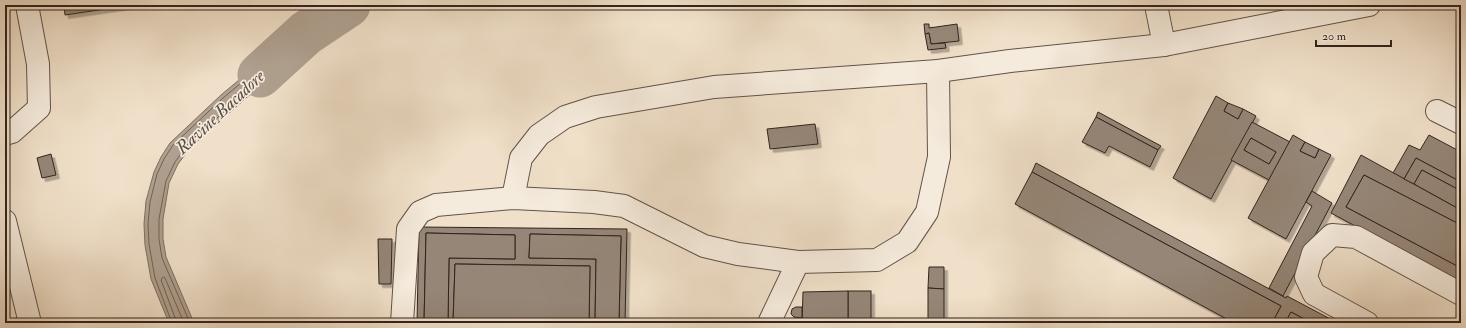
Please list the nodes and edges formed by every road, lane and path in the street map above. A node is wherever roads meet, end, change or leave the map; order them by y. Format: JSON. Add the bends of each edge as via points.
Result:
{"nodes":[{"id":1,"x":27,"y":5,"type":"edge"},
{"id":2,"x":1156,"y":5,"type":"edge"},
{"id":3,"x":1369,"y":5,"type":"edge"},
{"id":4,"x":1164,"y":45,"type":"junction"},
{"id":5,"x":938,"y":71,"type":"junction"},
{"id":6,"x":1437,"y":111,"type":"dead end"},
{"id":7,"x":1461,"y":123,"type":"edge"},
{"id":8,"x":5,"y":134,"type":"edge"},
{"id":9,"x":513,"y":198,"type":"junction"},
{"id":10,"x":5,"y":221,"type":"edge"},
{"id":11,"x":798,"y":262,"type":"junction"},
{"id":12,"x":1461,"y":294,"type":"edge"},
{"id":13,"x":30,"y":323,"type":"edge"},
{"id":14,"x":402,"y":323,"type":"edge"},
{"id":15,"x":770,"y":323,"type":"edge"},
{"id":16,"x":1367,"y":323,"type":"edge"}],
"edges":[{"from":1,"to":8,"type":"street","via":[[38,64],[39,108],[12,132]]},
{"from":2,"to":4,"type":"street"},
{"from":3,"to":4,"type":"street"},
{"from":4,"to":5,"type":"street"},
{"from":5,"to":9,"type":"street","via":[[714,87],[596,107],[565,117],[538,135],[522,158]]},
{"from":5,"to":11,"type":"street","via":[[939,157],[927,212],[907,242],[877,260]]},
{"from":6,"to":7,"type":"street"},
{"from":9,"to":11,"type":"street","via":[[624,206],[704,246],[738,254]]},
{"from":9,"to":14,"type":"street","via":[[436,205],[420,212],[408,230]]},
{"from":10,"to":13,"type":"street"},
{"from":11,"to":15,"type":"street"},
{"from":12,"to":16,"type":"street","via":[[1356,237],[1332,234],[1312,253],[1306,277],[1314,294]]}]}
